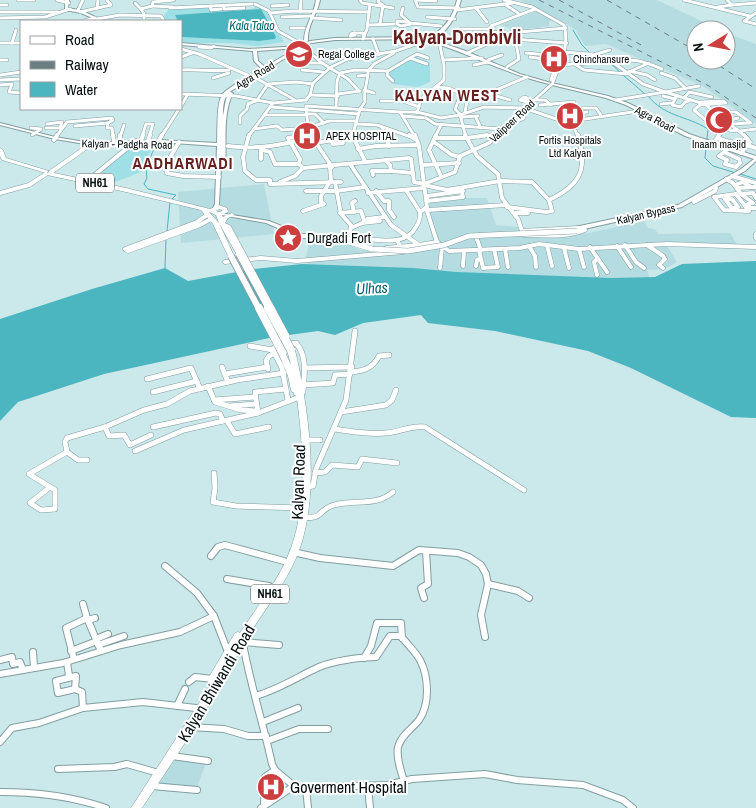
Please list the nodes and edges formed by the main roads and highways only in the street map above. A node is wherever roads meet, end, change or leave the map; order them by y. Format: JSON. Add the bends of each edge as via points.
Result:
{"nodes":[{"id":1,"x":317,"y":0,"type":"edge"},
{"id":2,"x":68,"y":5,"type":"edge"},
{"id":3,"x":459,"y":5,"type":"edge"},
{"id":4,"x":314,"y":15,"type":"junction"},
{"id":5,"x":91,"y":16,"type":"edge"},
{"id":6,"x":433,"y":40,"type":"junction"},
{"id":7,"x":182,"y":44,"type":"edge"},
{"id":8,"x":303,"y":45,"type":"junction"},
{"id":9,"x":255,"y":50,"type":"junction"},
{"id":10,"x":488,"y":61,"type":"junction"},
{"id":11,"x":265,"y":70,"type":"junction"},
{"id":12,"x":551,"y":83,"type":"junction"},
{"id":13,"x":618,"y":100,"type":"junction"},
{"id":14,"x":0,"y":125,"type":"edge"},
{"id":15,"x":688,"y":135,"type":"junction"},
{"id":16,"x":137,"y":141,"type":"junction"},
{"id":17,"x":159,"y":142,"type":"junction"},
{"id":18,"x":713,"y":143,"type":"junction"},
{"id":19,"x":224,"y":146,"type":"junction"},
{"id":20,"x":746,"y":149,"type":"junction"},
{"id":21,"x":0,"y":150,"type":"edge"},
{"id":22,"x":754,"y":159,"type":"edge"},
{"id":23,"x":0,"y":162,"type":"edge"},
{"id":24,"x":47,"y":173,"type":"junction"},
{"id":25,"x":732,"y":177,"type":"junction"},
{"id":26,"x":89,"y":180,"type":"junction"},
{"id":27,"x":173,"y":200,"type":"junction"},
{"id":28,"x":691,"y":203,"type":"junction"},
{"id":29,"x":217,"y":215,"type":"junction"},
{"id":30,"x":232,"y":215,"type":"joint"},
{"id":31,"x":348,"y":240,"type":"junction"},
{"id":32,"x":286,"y":353,"type":"junction"},
{"id":33,"x":297,"y":394,"type":"junction"},
{"id":34,"x":303,"y":488,"type":"junction"},
{"id":35,"x":242,"y":638,"type":"junction"},
{"id":36,"x":131,"y":808,"type":"edge"},
{"id":37,"x":136,"y":808,"type":"edge"}],
"edges":[{"from":1,"to":4,"type":"main road"},
{"from":2,"to":5,"type":"main road"},
{"from":3,"to":6,"type":"main road","via":[[448,27]]},
{"from":4,"to":8,"type":"main road","via":[[306,28]]},
{"from":4,"to":8,"type":"main road","via":[[304,28]]},
{"from":6,"to":8,"type":"main road","name":"Agra Road","via":[[330,40]]},
{"from":6,"to":8,"type":"main road","name":"Agra Road","via":[[363,34]]},
{"from":6,"to":10,"type":"main road","name":"Agra Road"},
{"from":7,"to":9,"type":"main road"},
{"from":8,"to":9,"type":"main road"},
{"from":8,"to":11,"type":"main road","name":"Agra Road"},
{"from":9,"to":11,"type":"main road","via":[[256,61]]},
{"from":10,"to":12,"type":"main road","name":"Agra Road"},
{"from":10,"to":12,"type":"main road","name":"Agra Road"},
{"from":11,"to":19,"type":"main road","name":"Agra Road","via":[[227,96],[221,104]]},
{"from":12,"to":13,"type":"main road","name":"Agra Road"},
{"from":13,"to":15,"type":"main road","name":"Agra Road"},
{"from":13,"to":15,"type":"main road","name":"Agra Road"},
{"from":14,"to":16,"type":"main road","name":"Kalyan - Padgha Road","via":[[91,145]]},
{"from":15,"to":18,"type":"main road","name":"Agra Road"},
{"from":16,"to":17,"type":"main road","name":"Kalyan - Padgha Road"},
{"from":16,"to":17,"type":"main road","name":"Kalyan - Padgha Road"},
{"from":17,"to":19,"type":"main road","name":"Kalyan - Padgha Road"},
{"from":18,"to":20,"type":"main road","name":"Agra Road"},
{"from":18,"to":20,"type":"main road","name":"Agra Road","via":[[726,151]]},
{"from":19,"to":29,"type":"main road","name":"Agra Road"},
{"from":19,"to":29,"type":"main road","name":"Agra Road"},
{"from":20,"to":22,"type":"main road","name":"Agra Road"},
{"from":21,"to":24,"type":"highway","number":"NH61","via":[[4,159]]},
{"from":22,"to":25,"type":"main road","name":"Kalyan Bypass"},
{"from":23,"to":24,"type":"highway","number":"NH61"},
{"from":24,"to":26,"type":"highway","number":"NH61"},
{"from":25,"to":28,"type":"main road","name":"Kalyan Bypass"},
{"from":25,"to":28,"type":"main road","name":"Kalyan Bypass"},
{"from":26,"to":27,"type":"highway","number":"NH61"},
{"from":26,"to":27,"type":"highway","number":"NH61"},
{"from":27,"to":29,"type":"highway","number":"NH61"},
{"from":27,"to":29,"type":"highway","number":"NH61"},
{"from":28,"to":31,"type":"main road","name":"Kalyan Bypass","bridge":true,"via":[[676,211],[556,234],[468,236],[432,247],[386,251],[367,250]]},
{"from":29,"to":30,"type":"highway"},
{"from":29,"to":31,"type":"main road","via":[[274,221],[298,233]]},
{"from":29,"to":32,"type":"highway","number":"NH61","bridge":true,"via":[[241,253]]},
{"from":29,"to":32,"type":"highway","number":"NH61","bridge":true,"via":[[231,256]]},
{"from":30,"to":31,"type":"main road","via":[[267,222],[301,236]]},
{"from":32,"to":33,"type":"highway","name":"Kalyan Bhiwandi Road","number":"NH61"},
{"from":32,"to":33,"type":"highway","name":"Kalyan Road","number":"NH61"},
{"from":33,"to":34,"type":"highway","name":"Kalyan Road","number":"NH61"},
{"from":33,"to":34,"type":"highway","name":"Kalyan Bhiwandi Road","number":"NH61","via":[[304,440]]},
{"from":34,"to":35,"type":"highway","name":"Kalyan Road","number":"NH61","via":[[295,536]]},
{"from":34,"to":35,"type":"highway","name":"Kalyan Bhiwandi Road","number":"NH61","via":[[306,504],[299,536],[267,600]]},
{"from":35,"to":36,"type":"highway","name":"Kalyan Road","number":"NH61","via":[[228,652]]},
{"from":35,"to":37,"type":"highway","name":"Kalyan Bhiwandi Road","number":"NH61","via":[[190,727]]}]}
